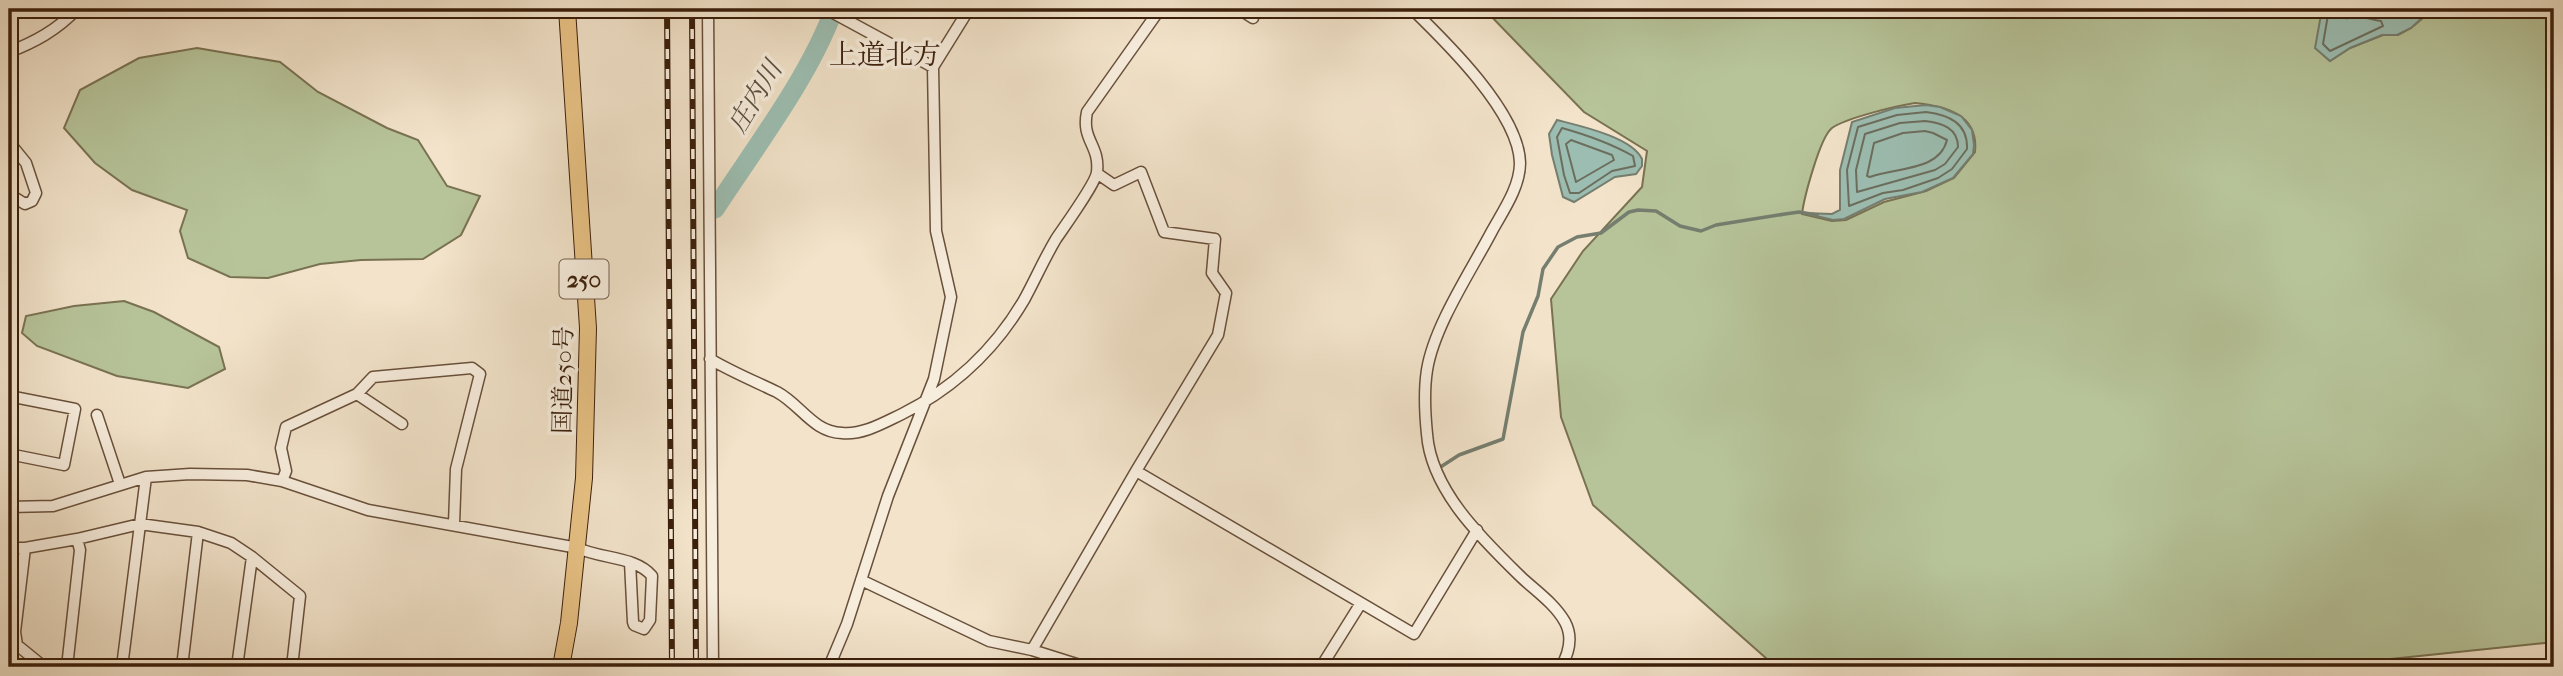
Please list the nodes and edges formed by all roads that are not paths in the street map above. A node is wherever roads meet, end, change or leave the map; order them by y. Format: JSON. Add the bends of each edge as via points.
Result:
{"nodes":[{"id":1,"x":77,"y":9,"type":"edge"},
{"id":2,"x":567,"y":9,"type":"edge"},
{"id":3,"x":708,"y":9,"type":"edge"},
{"id":4,"x":826,"y":9,"type":"edge"},
{"id":5,"x":969,"y":9,"type":"edge"},
{"id":6,"x":1160,"y":9,"type":"edge"},
{"id":7,"x":1239,"y":9,"type":"edge"},
{"id":8,"x":1412,"y":9,"type":"edge"},
{"id":9,"x":1253,"y":18,"type":"dead end"},
{"id":10,"x":9,"y":52,"type":"edge"},
{"id":11,"x":933,"y":67,"type":"junction"},
{"id":12,"x":9,"y":142,"type":"edge"},
{"id":13,"x":1098,"y":174,"type":"junction"},
{"id":14,"x":9,"y":194,"type":"edge"},
{"id":15,"x":710,"y":359,"type":"junction"},
{"id":16,"x":357,"y":394,"type":"junction"},
{"id":17,"x":9,"y":396,"type":"edge"},
{"id":18,"x":926,"y":401,"type":"junction"},
{"id":19,"x":97,"y":415,"type":"dead end"},
{"id":20,"x":402,"y":424,"type":"dead end"},
{"id":21,"x":9,"y":454,"type":"edge"},
{"id":22,"x":1136,"y":471,"type":"junction"},
{"id":23,"x":146,"y":477,"type":"junction"},
{"id":24,"x":282,"y":481,"type":"junction"},
{"id":25,"x":120,"y":484,"type":"junction"},
{"id":26,"x":9,"y":507,"type":"edge"},
{"id":27,"x":140,"y":524,"type":"junction"},
{"id":28,"x":454,"y":524,"type":"junction"},
{"id":29,"x":1477,"y":530,"type":"junction"},
{"id":30,"x":198,"y":532,"type":"junction"},
{"id":31,"x":77,"y":539,"type":"junction"},
{"id":32,"x":9,"y":548,"type":"edge"},
{"id":33,"x":25,"y":548,"type":"junction"},
{"id":34,"x":578,"y":548,"type":"junction"},
{"id":35,"x":252,"y":556,"type":"junction"},
{"id":36,"x":630,"y":562,"type":"junction"},
{"id":37,"x":861,"y":580,"type":"junction"},
{"id":38,"x":1361,"y":603,"type":"junction"},
{"id":39,"x":12,"y":632,"type":"edge"},
{"id":40,"x":1032,"y":650,"type":"junction"},
{"id":41,"x":44,"y":667,"type":"edge"},
{"id":42,"x":67,"y":667,"type":"edge"},
{"id":43,"x":122,"y":667,"type":"edge"},
{"id":44,"x":182,"y":667,"type":"edge"},
{"id":45,"x":237,"y":667,"type":"edge"},
{"id":46,"x":292,"y":667,"type":"edge"},
{"id":47,"x":561,"y":667,"type":"edge"},
{"id":48,"x":713,"y":667,"type":"edge"},
{"id":49,"x":828,"y":667,"type":"edge"},
{"id":50,"x":1086,"y":667,"type":"edge"},
{"id":51,"x":1321,"y":667,"type":"edge"},
{"id":52,"x":1561,"y":667,"type":"edge"}],
"edges":[{"from":1,"to":10,"type":"street","via":[[54,30]]},
{"from":2,"to":34,"type":"highway","name":"国道250号","number":"250","via":[[588,328]]},
{"from":3,"to":15,"type":"street"},
{"from":4,"to":11,"type":"street"},
{"from":5,"to":11,"type":"street"},
{"from":6,"to":13,"type":"street","via":[[1087,112],[1084,125],[1096,148]]},
{"from":7,"to":9,"type":"street"},
{"from":8,"to":29,"type":"street","via":[[1471,70],[1505,119],[1520,164],[1513,191],[1443,323],[1427,371],[1427,434],[1433,464]]},
{"from":11,"to":18,"type":"street","via":[[936,232],[951,297]]},
{"from":12,"to":14,"type":"street","via":[[26,163],[36,193],[25,204]]},
{"from":13,"to":18,"type":"street","via":[[1006,329],[961,378]]},
{"from":13,"to":22,"type":"street","via":[[1114,185],[1141,172],[1164,232],[1214,239],[1212,273],[1226,293],[1218,335]]},
{"from":15,"to":18,"type":"street","via":[[778,393],[828,432],[846,434],[872,428]]},
{"from":15,"to":48,"type":"street"},
{"from":16,"to":20,"type":"street"},
{"from":16,"to":24,"type":"street","via":[[286,427]]},
{"from":16,"to":28,"type":"street","via":[[381,374],[472,368],[480,374],[456,469]]},
{"from":17,"to":21,"type":"street","via":[[75,410],[64,465]]},
{"from":18,"to":37,"type":"street"},
{"from":19,"to":25,"type":"street"},
{"from":22,"to":38,"type":"street"},
{"from":22,"to":40,"type":"street"},
{"from":23,"to":24,"type":"street","via":[[247,475]]},
{"from":23,"to":25,"type":"street"},
{"from":23,"to":27,"type":"street"},
{"from":24,"to":28,"type":"street","via":[[368,510]]},
{"from":25,"to":26,"type":"street","via":[[53,506]]},
{"from":27,"to":30,"type":"street"},
{"from":27,"to":31,"type":"street"},
{"from":27,"to":43,"type":"street"},
{"from":28,"to":34,"type":"street"},
{"from":29,"to":38,"type":"street","via":[[1414,634]]},
{"from":29,"to":52,"type":"street","via":[[1557,610],[1566,625],[1568,654]]},
{"from":30,"to":35,"type":"street"},
{"from":30,"to":44,"type":"street"},
{"from":31,"to":33,"type":"street"},
{"from":31,"to":42,"type":"street","via":[[80,550]]},
{"from":32,"to":33,"type":"street"},
{"from":33,"to":39,"type":"street"},
{"from":34,"to":36,"type":"street"},
{"from":34,"to":47,"type":"highway","name":"国道250号","number":"250"},
{"from":35,"to":45,"type":"street"},
{"from":35,"to":46,"type":"street","via":[[300,596]]},
{"from":36,"to":36,"type":"street","via":[[652,576],[650,620],[644,629],[633,622]]},
{"from":37,"to":40,"type":"street","via":[[989,641]]},
{"from":37,"to":49,"type":"street"},
{"from":38,"to":51,"type":"street"},
{"from":39,"to":41,"type":"street","via":[[17,645]]},
{"from":40,"to":50,"type":"street"}]}
